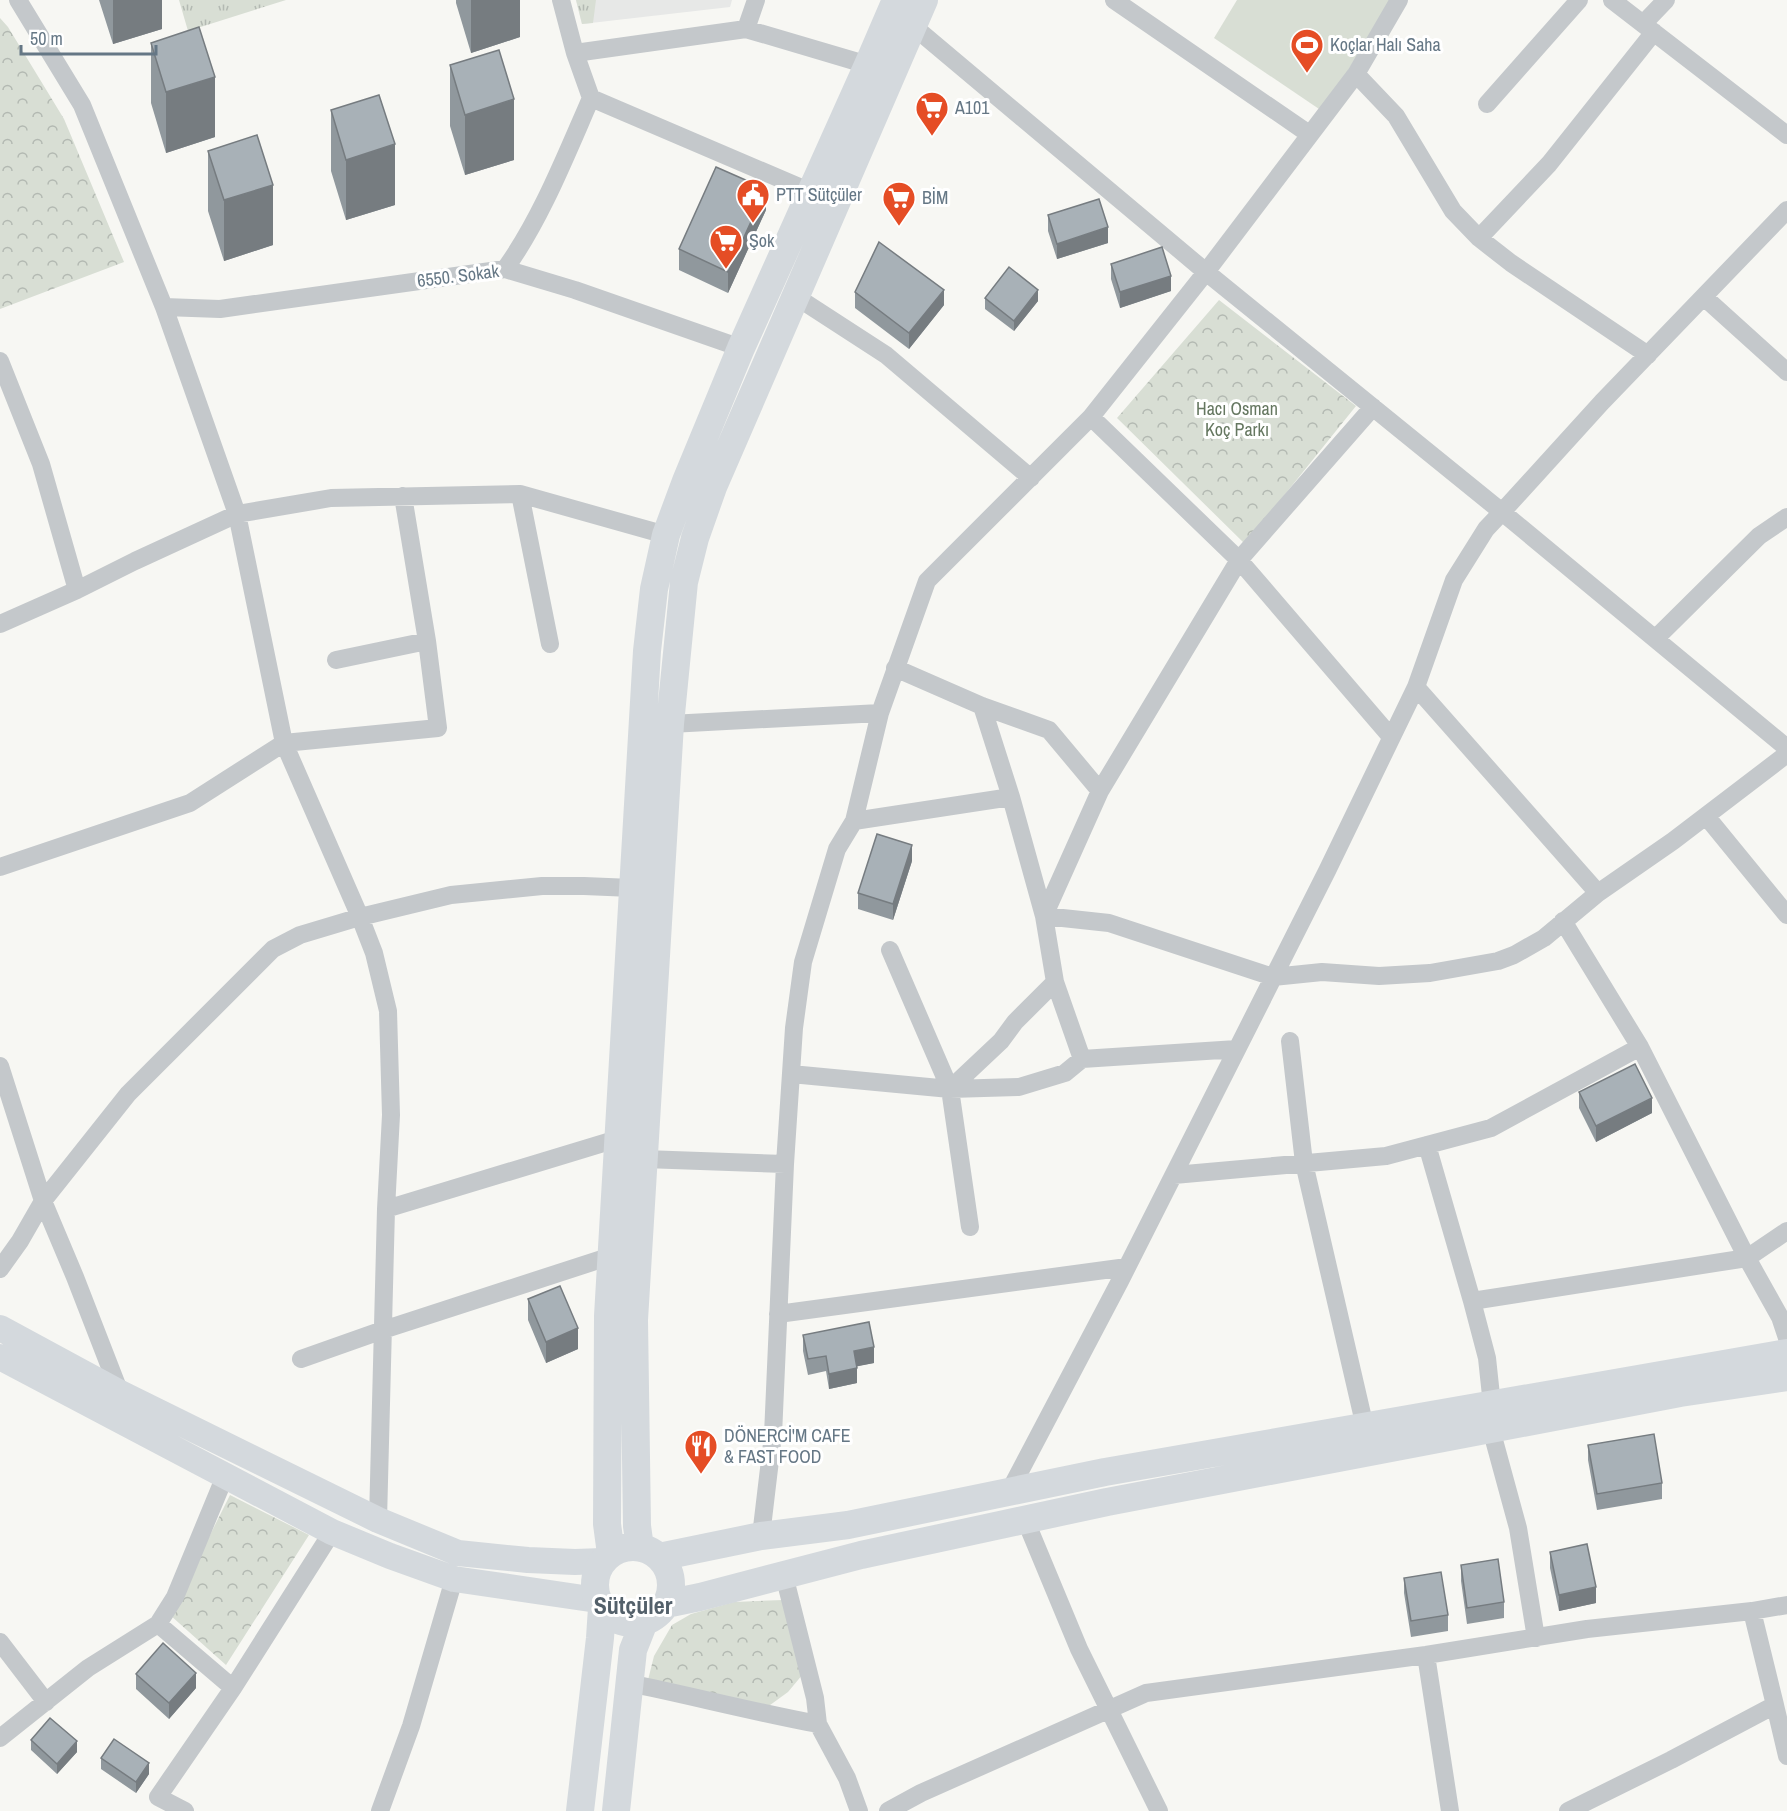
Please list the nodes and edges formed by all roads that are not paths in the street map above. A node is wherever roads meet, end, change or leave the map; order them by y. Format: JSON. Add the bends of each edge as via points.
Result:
{"nodes":[{"id":1,"x":18,"y":0,"type":"edge"},
{"id":2,"x":561,"y":0,"type":"edge"},
{"id":3,"x":756,"y":0,"type":"edge"},
{"id":4,"x":896,"y":0,"type":"edge"},
{"id":5,"x":924,"y":0,"type":"edge"},
{"id":6,"x":1114,"y":0,"type":"edge"},
{"id":7,"x":1399,"y":0,"type":"edge"},
{"id":8,"x":1579,"y":0,"type":"edge"},
{"id":9,"x":1612,"y":0,"type":"edge"},
{"id":10,"x":1666,"y":0,"type":"edge"},
{"id":11,"x":913,"y":26,"type":"junction"},
{"id":12,"x":1648,"y":28,"type":"junction"},
{"id":13,"x":746,"y":29,"type":"junction"},
{"id":14,"x":575,"y":53,"type":"junction"},
{"id":15,"x":868,"y":65,"type":"junction"},
{"id":16,"x":1356,"y":74,"type":"junction"},
{"id":17,"x":591,"y":98,"type":"junction"},
{"id":18,"x":1486,"y":104,"type":"dead end"},
{"id":19,"x":1310,"y":134,"type":"junction"},
{"id":20,"x":1787,"y":135,"type":"edge"},
{"id":21,"x":811,"y":192,"type":"junction"},
{"id":22,"x":1787,"y":210,"type":"edge"},
{"id":23,"x":1479,"y":238,"type":"junction"},
{"id":24,"x":505,"y":269,"type":"junction"},
{"id":25,"x":1206,"y":272,"type":"junction"},
{"id":26,"x":795,"y":296,"type":"junction"},
{"id":27,"x":1704,"y":297,"type":"junction"},
{"id":28,"x":164,"y":307,"type":"junction"},
{"id":29,"x":741,"y":348,"type":"junction"},
{"id":30,"x":1648,"y":355,"type":"junction"},
{"id":31,"x":0,"y":361,"type":"edge"},
{"id":32,"x":1787,"y":372,"type":"edge"},
{"id":33,"x":1373,"y":407,"type":"junction"},
{"id":34,"x":1090,"y":417,"type":"junction"},
{"id":35,"x":1031,"y":478,"type":"junction"},
{"id":36,"x":520,"y":494,"type":"junction"},
{"id":37,"x":403,"y":496,"type":"junction"},
{"id":38,"x":1502,"y":512,"type":"junction"},
{"id":39,"x":237,"y":514,"type":"junction"},
{"id":40,"x":1787,"y":517,"type":"edge"},
{"id":41,"x":666,"y":535,"type":"junction"},
{"id":42,"x":1239,"y":560,"type":"junction"},
{"id":43,"x":77,"y":590,"type":"junction"},
{"id":44,"x":0,"y":624,"type":"edge"},
{"id":45,"x":1655,"y":639,"type":"junction"},
{"id":46,"x":427,"y":640,"type":"junction"},
{"id":47,"x":550,"y":644,"type":"dead end"},
{"id":48,"x":336,"y":660,"type":"dead end"},
{"id":49,"x":895,"y":668,"type":"junction"},
{"id":50,"x":1416,"y":687,"type":"junction"},
{"id":51,"x":982,"y":706,"type":"junction"},
{"id":52,"x":880,"y":713,"type":"junction"},
{"id":53,"x":670,"y":724,"type":"junction"},
{"id":54,"x":1391,"y":737,"type":"junction"},
{"id":55,"x":284,"y":743,"type":"junction"},
{"id":56,"x":1787,"y":748,"type":"edge"},
{"id":57,"x":1787,"y":754,"type":"edge"},
{"id":58,"x":1100,"y":791,"type":"junction"},
{"id":59,"x":1011,"y":796,"type":"junction"},
{"id":60,"x":1706,"y":816,"type":"junction"},
{"id":61,"x":854,"y":821,"type":"junction"},
{"id":62,"x":0,"y":867,"type":"edge"},
{"id":63,"x":632,"y":888,"type":"junction"},
{"id":64,"x":1598,"y":893,"type":"junction"},
{"id":65,"x":1787,"y":915,"type":"edge"},
{"id":66,"x":360,"y":916,"type":"junction"},
{"id":67,"x":1044,"y":916,"type":"junction"},
{"id":68,"x":1563,"y":921,"type":"junction"},
{"id":69,"x":890,"y":950,"type":"dead end"},
{"id":70,"x":1273,"y":977,"type":"junction"},
{"id":71,"x":1055,"y":982,"type":"junction"},
{"id":72,"x":1290,"y":1041,"type":"dead end"},
{"id":73,"x":1640,"y":1047,"type":"junction"},
{"id":74,"x":1237,"y":1049,"type":"junction"},
{"id":75,"x":1082,"y":1059,"type":"junction"},
{"id":76,"x":0,"y":1065,"type":"edge"},
{"id":77,"x":791,"y":1074,"type":"junction"},
{"id":78,"x":950,"y":1089,"type":"junction"},
{"id":79,"x":617,"y":1139,"type":"junction"},
{"id":80,"x":1427,"y":1145,"type":"junction"},
{"id":81,"x":644,"y":1159,"type":"junction"},
{"id":82,"x":1304,"y":1163,"type":"junction"},
{"id":83,"x":784,"y":1164,"type":"junction"},
{"id":84,"x":1173,"y":1175,"type":"junction"},
{"id":85,"x":43,"y":1201,"type":"junction"},
{"id":86,"x":386,"y":1209,"type":"junction"},
{"id":87,"x":970,"y":1227,"type":"dead end"},
{"id":88,"x":1787,"y":1231,"type":"edge"},
{"id":89,"x":611,"y":1256,"type":"junction"},
{"id":90,"x":1747,"y":1258,"type":"junction"},
{"id":91,"x":1127,"y":1267,"type":"junction"},
{"id":92,"x":0,"y":1269,"type":"edge"},
{"id":93,"x":1472,"y":1301,"type":"junction"},
{"id":94,"x":778,"y":1314,"type":"junction"},
{"id":95,"x":0,"y":1328,"type":"edge"},
{"id":96,"x":383,"y":1330,"type":"junction"},
{"id":97,"x":1787,"y":1338,"type":"edge"},
{"id":98,"x":1787,"y":1353,"type":"edge"},
{"id":99,"x":0,"y":1357,"type":"edge"},
{"id":100,"x":301,"y":1359,"type":"dead end"},
{"id":101,"x":1787,"y":1377,"type":"edge"},
{"id":102,"x":120,"y":1393,"type":"junction"},
{"id":103,"x":1491,"y":1417,"type":"junction"},
{"id":104,"x":1365,"y":1427,"type":"junction"},
{"id":105,"x":225,"y":1476,"type":"junction"},
{"id":106,"x":1009,"y":1492,"type":"junction"},
{"id":107,"x":1025,"y":1519,"type":"junction"},
{"id":108,"x":378,"y":1520,"type":"junction"},
{"id":109,"x":332,"y":1532,"type":"junction"},
{"id":110,"x":761,"y":1536,"type":"junction"},
{"id":111,"x":650,"y":1553,"type":"junction"},
{"id":112,"x":607,"y":1558,"type":"junction"},
{"id":113,"x":784,"y":1575,"type":"junction"},
{"id":114,"x":454,"y":1579,"type":"junction"},
{"id":115,"x":600,"y":1604,"type":"junction"},
{"id":116,"x":666,"y":1604,"type":"junction"},
{"id":117,"x":1787,"y":1605,"type":"edge"},
{"id":118,"x":1752,"y":1611,"type":"junction"},
{"id":119,"x":644,"y":1622,"type":"junction"},
{"id":120,"x":158,"y":1624,"type":"junction"},
{"id":121,"x":1536,"y":1638,"type":"junction"},
{"id":122,"x":0,"y":1642,"type":"edge"},
{"id":123,"x":1426,"y":1655,"type":"junction"},
{"id":124,"x":629,"y":1683,"type":"junction"},
{"id":125,"x":233,"y":1688,"type":"junction"},
{"id":126,"x":46,"y":1702,"type":"junction"},
{"id":127,"x":1775,"y":1705,"type":"junction"},
{"id":128,"x":1108,"y":1710,"type":"junction"},
{"id":129,"x":818,"y":1724,"type":"junction"},
{"id":130,"x":0,"y":1738,"type":"edge"},
{"id":131,"x":1787,"y":1756,"type":"edge"},
{"id":132,"x":185,"y":1811,"type":"edge"},
{"id":133,"x":380,"y":1811,"type":"edge"},
{"id":134,"x":580,"y":1811,"type":"edge"},
{"id":135,"x":616,"y":1811,"type":"edge"},
{"id":136,"x":860,"y":1811,"type":"edge"},
{"id":137,"x":888,"y":1811,"type":"edge"},
{"id":138,"x":1159,"y":1811,"type":"edge"},
{"id":139,"x":1450,"y":1811,"type":"edge"},
{"id":140,"x":1568,"y":1811,"type":"edge"}],
"edges":[{"from":1,"to":28,"type":"street","via":[[82,105]]},
{"from":2,"to":14,"type":"street"},
{"from":3,"to":13,"type":"street"},
{"from":4,"to":15,"type":"main road"},
{"from":5,"to":11,"type":"main road"},
{"from":6,"to":19,"type":"street"},
{"from":7,"to":16,"type":"street"},
{"from":8,"to":18,"type":"street"},
{"from":9,"to":12,"type":"street"},
{"from":10,"to":12,"type":"street"},
{"from":11,"to":25,"type":"street"},
{"from":11,"to":26,"type":"main road"},
{"from":12,"to":20,"type":"street"},
{"from":12,"to":23,"type":"street","via":[[1549,164]]},
{"from":13,"to":14,"type":"street"},
{"from":13,"to":15,"type":"street"},
{"from":14,"to":17,"type":"street"},
{"from":15,"to":21,"type":"main road"},
{"from":16,"to":19,"type":"street"},
{"from":16,"to":23,"type":"street","via":[[1396,116],[1453,211]]},
{"from":17,"to":21,"type":"street"},
{"from":17,"to":24,"type":"street","via":[[520,248]]},
{"from":19,"to":25,"type":"street"},
{"from":21,"to":29,"type":"main road"},
{"from":22,"to":27,"type":"street"},
{"from":23,"to":30,"type":"street"},
{"from":24,"to":28,"type":"street","name":"6550. Sokak","via":[[220,309]]},
{"from":24,"to":29,"type":"street","name":"6550. Sokak"},
{"from":25,"to":33,"type":"street"},
{"from":25,"to":34,"type":"street"},
{"from":26,"to":35,"type":"street","via":[[886,355]]},
{"from":26,"to":53,"type":"main road","via":[[695,538],[684,582]]},
{"from":27,"to":30,"type":"street"},
{"from":27,"to":32,"type":"street"},
{"from":28,"to":39,"type":"street"},
{"from":29,"to":41,"type":"main road"},
{"from":30,"to":38,"type":"street"},
{"from":31,"to":43,"type":"street","via":[[41,464]]},
{"from":33,"to":38,"type":"street"},
{"from":33,"to":42,"type":"street"},
{"from":34,"to":35,"type":"street"},
{"from":34,"to":42,"type":"street"},
{"from":35,"to":49,"type":"street","via":[[927,581]]},
{"from":36,"to":37,"type":"street"},
{"from":36,"to":41,"type":"street"},
{"from":36,"to":47,"type":"street"},
{"from":37,"to":39,"type":"street","via":[[331,498]]},
{"from":37,"to":46,"type":"street"},
{"from":38,"to":45,"type":"street"},
{"from":38,"to":50,"type":"street","via":[[1454,580]]},
{"from":39,"to":43,"type":"street"},
{"from":39,"to":55,"type":"street"},
{"from":40,"to":45,"type":"street","via":[[1759,536]]},
{"from":41,"to":63,"type":"main road","via":[[654,589],[647,651]]},
{"from":42,"to":54,"type":"street"},
{"from":42,"to":58,"type":"street"},
{"from":43,"to":44,"type":"street"},
{"from":45,"to":56,"type":"street"},
{"from":46,"to":48,"type":"street"},
{"from":46,"to":55,"type":"street","via":[[438,728]]},
{"from":49,"to":51,"type":"street"},
{"from":49,"to":52,"type":"street"},
{"from":50,"to":54,"type":"street"},
{"from":50,"to":64,"type":"street"},
{"from":51,"to":58,"type":"street","via":[[1049,730]]},
{"from":51,"to":59,"type":"street"},
{"from":52,"to":53,"type":"street"},
{"from":52,"to":61,"type":"street"},
{"from":53,"to":81,"type":"main road"},
{"from":54,"to":70,"type":"street"},
{"from":55,"to":62,"type":"street","via":[[190,803]]},
{"from":55,"to":66,"type":"street"},
{"from":57,"to":60,"type":"street"},
{"from":58,"to":67,"type":"street"},
{"from":59,"to":61,"type":"street"},
{"from":59,"to":67,"type":"street"},
{"from":60,"to":64,"type":"street"},
{"from":60,"to":65,"type":"street"},
{"from":61,"to":77,"type":"street","via":[[837,849],[802,962]]},
{"from":63,"to":66,"type":"street","via":[[542,886],[474,893]]},
{"from":63,"to":79,"type":"main road"},
{"from":64,"to":68,"type":"street"},
{"from":66,"to":85,"type":"street","via":[[300,935],[273,949],[128,1094]]},
{"from":66,"to":86,"type":"street","via":[[388,1011],[391,1115]]},
{"from":67,"to":70,"type":"street","via":[[1109,923]]},
{"from":67,"to":71,"type":"street"},
{"from":68,"to":70,"type":"street","via":[[1544,938],[1498,961],[1430,973],[1379,976],[1322,972]]},
{"from":68,"to":73,"type":"street"},
{"from":69,"to":78,"type":"street"},
{"from":70,"to":74,"type":"street"},
{"from":71,"to":75,"type":"street"},
{"from":71,"to":78,"type":"street"},
{"from":72,"to":82,"type":"street"},
{"from":73,"to":80,"type":"street","via":[[1491,1128]]},
{"from":73,"to":90,"type":"street"},
{"from":74,"to":75,"type":"street"},
{"from":74,"to":84,"type":"street"},
{"from":75,"to":78,"type":"street","via":[[1065,1073],[1019,1087]]},
{"from":76,"to":85,"type":"street"},
{"from":77,"to":78,"type":"street"},
{"from":77,"to":83,"type":"street"},
{"from":78,"to":87,"type":"street"},
{"from":79,"to":86,"type":"street"},
{"from":79,"to":89,"type":"main road"},
{"from":80,"to":82,"type":"street","via":[[1386,1156]]},
{"from":80,"to":93,"type":"street"},
{"from":81,"to":83,"type":"street"},
{"from":81,"to":111,"type":"main road","via":[[634,1320],[638,1526]]},
{"from":82,"to":84,"type":"street"},
{"from":82,"to":104,"type":"street"},
{"from":83,"to":94,"type":"street"},
{"from":84,"to":91,"type":"street"},
{"from":85,"to":92,"type":"street"},
{"from":85,"to":102,"type":"street"},
{"from":86,"to":96,"type":"street"},
{"from":88,"to":90,"type":"street"},
{"from":89,"to":96,"type":"street"},
{"from":89,"to":112,"type":"main road"},
{"from":90,"to":93,"type":"street"},
{"from":90,"to":97,"type":"street","via":[[1780,1317]]},
{"from":91,"to":94,"type":"street"},
{"from":91,"to":106,"type":"street"},
{"from":93,"to":103,"type":"street","via":[[1487,1358]]},
{"from":94,"to":110,"type":"street","via":[[773,1435]]},
{"from":95,"to":102,"type":"main road"},
{"from":96,"to":100,"type":"street"},
{"from":96,"to":108,"type":"street"},
{"from":98,"to":103,"type":"main road"},
{"from":99,"to":105,"type":"main road"},
{"from":101,"to":103,"type":"main road"},
{"from":102,"to":108,"type":"main road"},
{"from":103,"to":104,"type":"main road"},
{"from":103,"to":107,"type":"main road"},
{"from":103,"to":121,"type":"street","via":[[1518,1528]]},
{"from":104,"to":106,"type":"main road"},
{"from":105,"to":109,"type":"main road"},
{"from":105,"to":120,"type":"street","via":[[175,1597]]},
{"from":106,"to":110,"type":"main road","via":[[848,1525]]},
{"from":107,"to":113,"type":"main road","via":[[861,1554]]},
{"from":107,"to":128,"type":"street"},
{"from":108,"to":112,"type":"main road","via":[[458,1553],[575,1562]]},
{"from":109,"to":114,"type":"main road"},
{"from":109,"to":125,"type":"street"},
{"from":110,"to":111,"type":"main road"},
{"from":111,"to":112,"type":"main road","via":[[630,1548]]},
{"from":111,"to":116,"type":"main road","via":[[669,1575],[670,1595]]},
{"from":112,"to":115,"type":"main road","via":[[595,1580]]},
{"from":113,"to":116,"type":"main road"},
{"from":113,"to":129,"type":"street","via":[[816,1698]]},
{"from":114,"to":115,"type":"main road"},
{"from":114,"to":133,"type":"street","via":[[411,1726]]},
{"from":115,"to":119,"type":"main road","via":[[609,1615],[625,1623]]},
{"from":115,"to":134,"type":"main road"},
{"from":116,"to":119,"type":"main road"},
{"from":117,"to":118,"type":"street"},
{"from":118,"to":121,"type":"street"},
{"from":118,"to":127,"type":"street"},
{"from":119,"to":124,"type":"main road","via":[[633,1650]]},
{"from":120,"to":125,"type":"street"},
{"from":120,"to":126,"type":"street","via":[[88,1668]]},
{"from":121,"to":123,"type":"street"},
{"from":122,"to":126,"type":"street"},
{"from":123,"to":128,"type":"street","via":[[1146,1693]]},
{"from":123,"to":139,"type":"street"},
{"from":124,"to":129,"type":"street"},
{"from":124,"to":135,"type":"main road"},
{"from":125,"to":132,"type":"street","via":[[158,1797]]},
{"from":126,"to":130,"type":"street"},
{"from":127,"to":131,"type":"street"},
{"from":127,"to":140,"type":"street"},
{"from":128,"to":137,"type":"street"},
{"from":128,"to":138,"type":"street"},
{"from":129,"to":136,"type":"street"}]}
